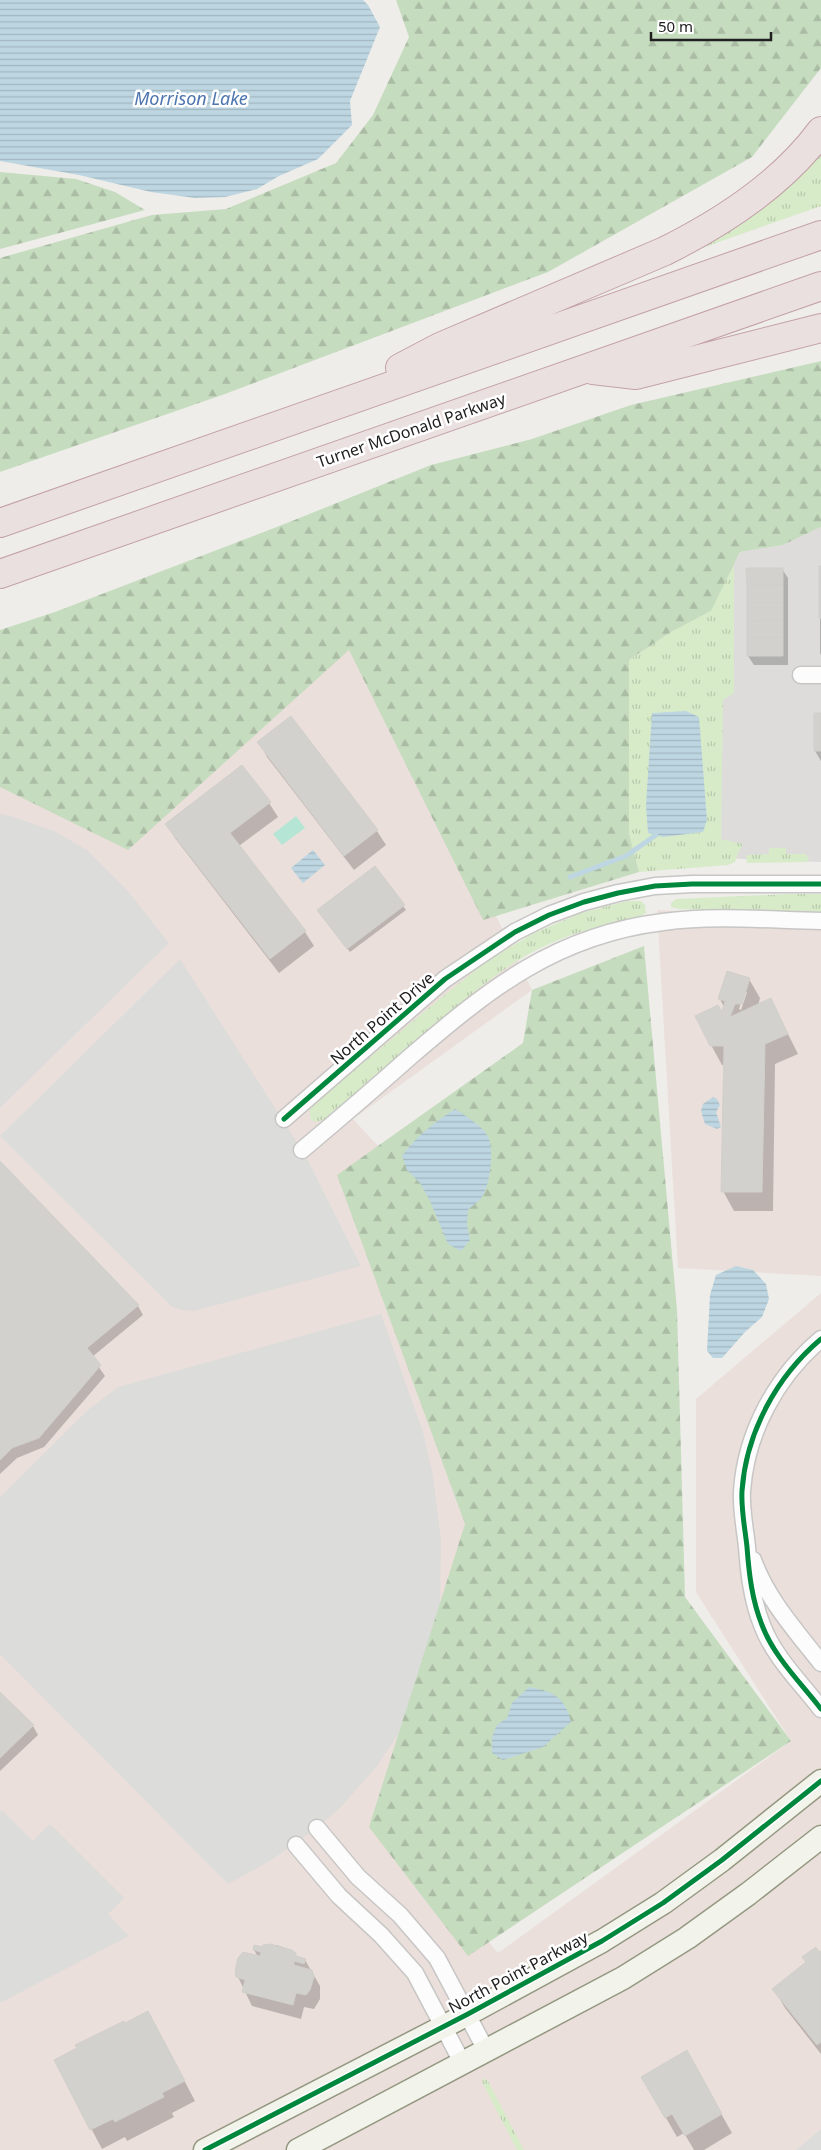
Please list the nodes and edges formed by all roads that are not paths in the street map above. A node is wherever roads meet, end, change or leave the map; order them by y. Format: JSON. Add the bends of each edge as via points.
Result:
{"nodes":[{"id":1,"x":821,"y":131,"type":"edge"},
{"id":2,"x":821,"y":235,"type":"edge"},
{"id":3,"x":821,"y":286,"type":"edge"},
{"id":4,"x":821,"y":328,"type":"edge"},
{"id":5,"x":587,"y":369,"type":"junction"},
{"id":6,"x":326,"y":408,"type":"junction"},
{"id":7,"x":0,"y":523,"type":"edge"},
{"id":8,"x":0,"y":574,"type":"edge"},
{"id":9,"x":801,"y":675,"type":"dead end"},
{"id":10,"x":821,"y":675,"type":"edge"},
{"id":11,"x":821,"y":884,"type":"edge"},
{"id":12,"x":821,"y":921,"type":"edge"},
{"id":13,"x":284,"y":1120,"type":"dead end"},
{"id":14,"x":302,"y":1150,"type":"dead end"},
{"id":15,"x":821,"y":1339,"type":"edge"},
{"id":16,"x":747,"y":1544,"type":"junction"},
{"id":17,"x":821,"y":1664,"type":"edge"},
{"id":18,"x":821,"y":1709,"type":"edge"},
{"id":19,"x":821,"y":1781,"type":"edge"},
{"id":20,"x":317,"y":1828,"type":"dead end"},
{"id":21,"x":821,"y":1837,"type":"edge"},
{"id":22,"x":296,"y":1845,"type":"dead end"},
{"id":23,"x":468,"y":2014,"type":"junction"},
{"id":24,"x":443,"y":2026,"type":"junction"},
{"id":25,"x":487,"y":2052,"type":"junction"},
{"id":26,"x":463,"y":2064,"type":"junction"},
{"id":27,"x":205,"y":2150,"type":"edge"},
{"id":28,"x":298,"y":2150,"type":"edge"}],
"edges":[{"from":1,"to":6,"type":"highway","via":[[790,166],[762,190],[700,234],[440,347]]},
{"from":2,"to":6,"type":"highway"},
{"from":3,"to":5,"type":"highway","name":"Turner McDonald Parkway"},
{"from":4,"to":5,"type":"highway","via":[[636,375]]},
{"from":5,"to":8,"type":"highway","name":"Turner McDonald Parkway"},
{"from":6,"to":7,"type":"highway"},
{"from":9,"to":10,"type":"street"},
{"from":11,"to":13,"type":"street","name":"North Point Drive","via":[[654,886],[618,893],[548,915],[515,932],[445,979]]},
{"from":12,"to":14,"type":"street","via":[[697,919],[662,922],[602,934],[563,948],[516,974],[468,1008]]},
{"from":15,"to":16,"type":"street","via":[[791,1368],[762,1414],[742,1489]]},
{"from":16,"to":17,"type":"street","via":[[768,1590]]},
{"from":16,"to":18,"type":"street","via":[[754,1602],[762,1627],[776,1651]]},
{"from":19,"to":23,"type":"street","name":"North Point Parkway","via":[[662,1903],[602,1942]]},
{"from":20,"to":23,"type":"street","via":[[358,1877],[421,1937],[437,1958]]},
{"from":21,"to":25,"type":"street","via":[[687,1938],[623,1978]]},
{"from":22,"to":24,"type":"street","via":[[339,1896],[400,1955]]},
{"from":23,"to":24,"type":"street","name":"North Point Parkway"},
{"from":23,"to":25,"type":"street"},
{"from":24,"to":26,"type":"street"},
{"from":24,"to":27,"type":"street","name":"North Point Parkway"},
{"from":25,"to":26,"type":"street"},
{"from":26,"to":28,"type":"street"}]}
